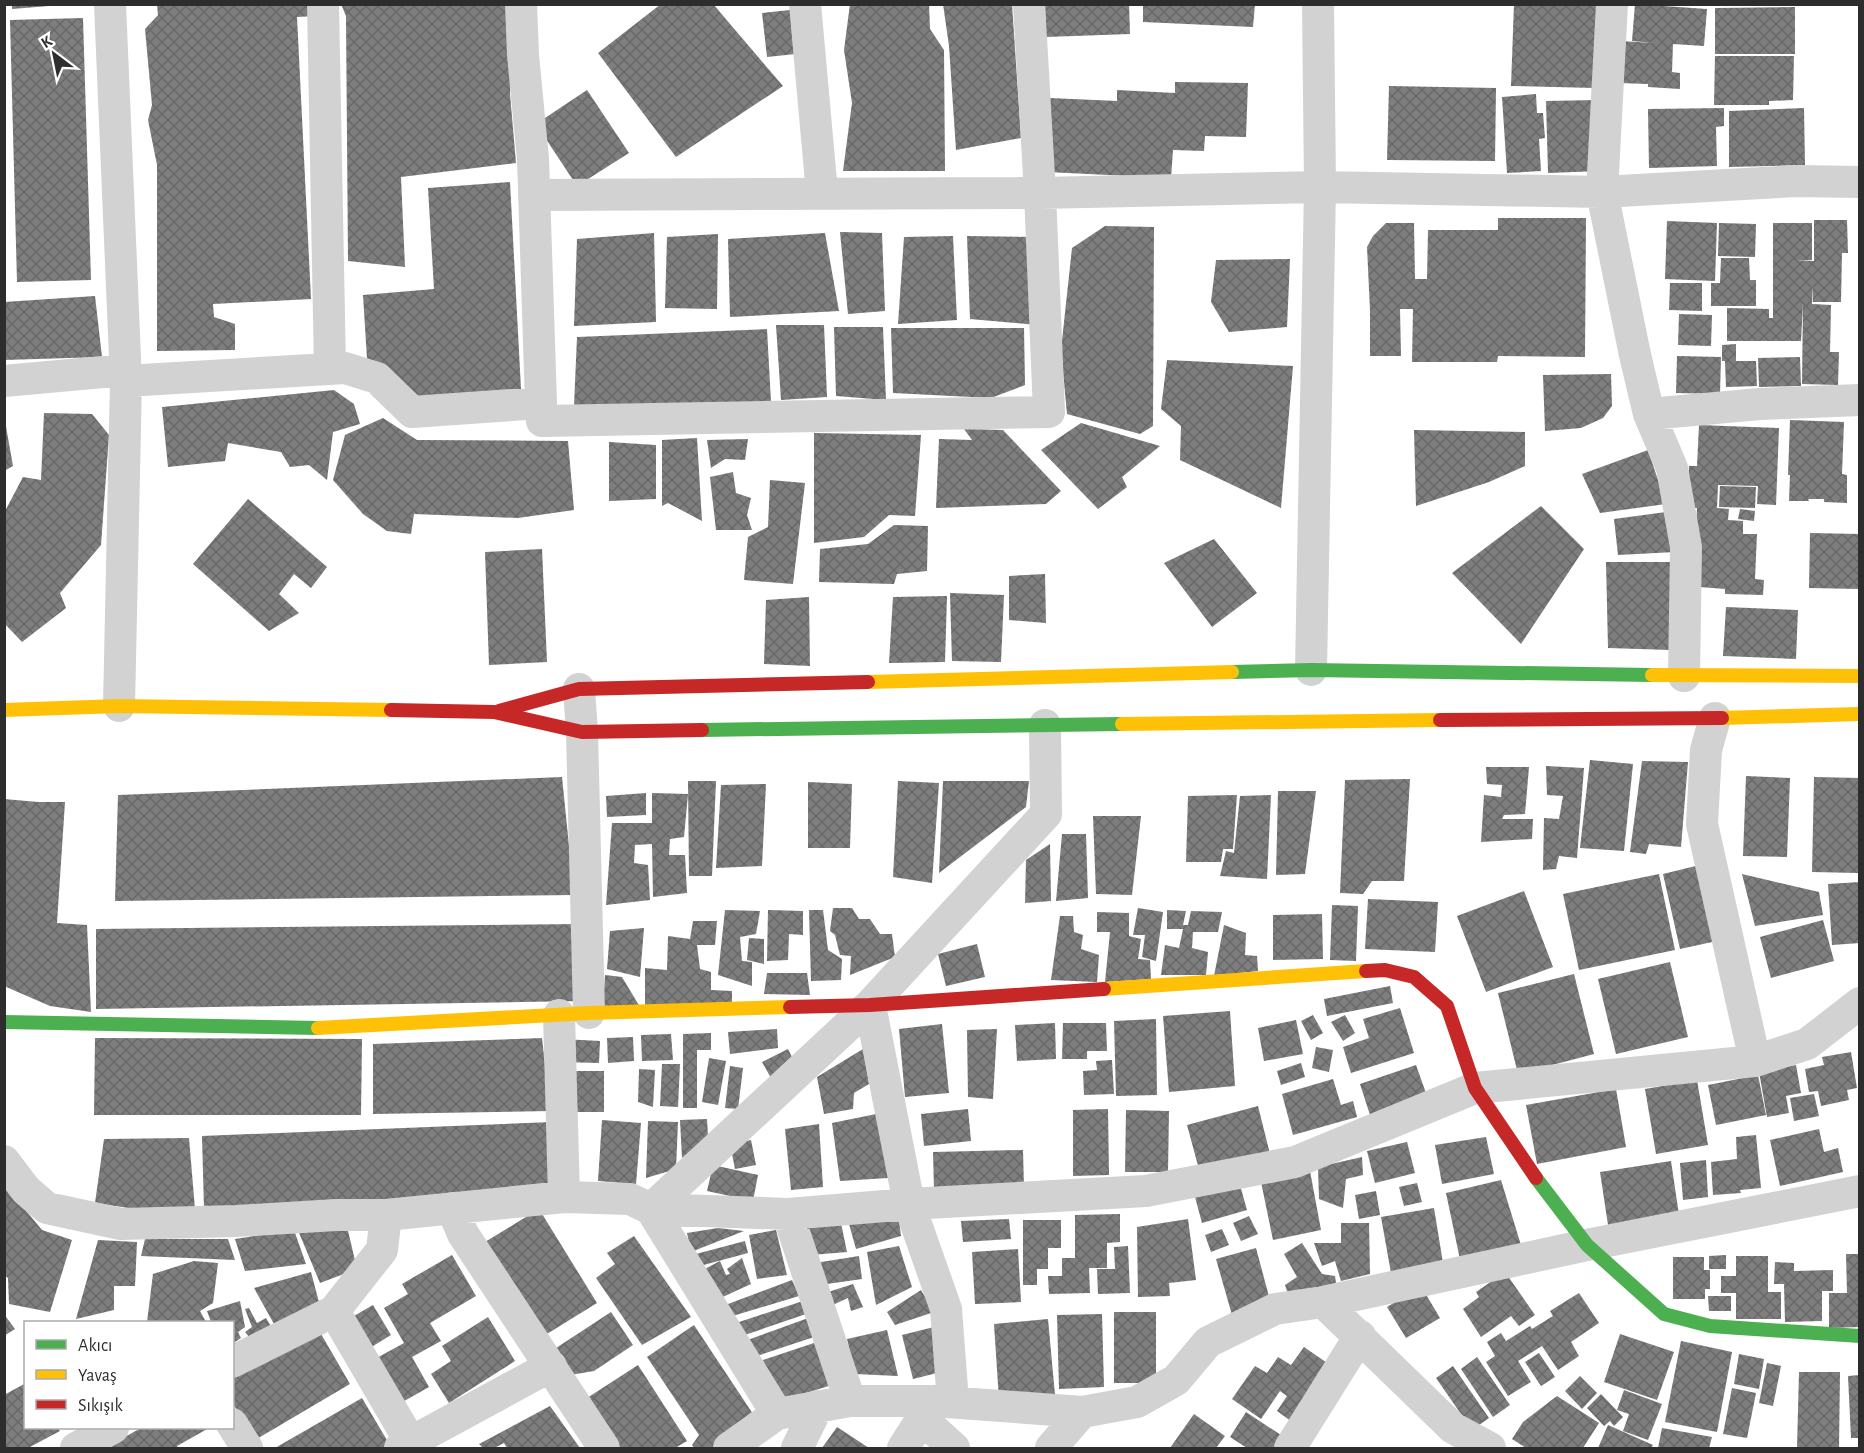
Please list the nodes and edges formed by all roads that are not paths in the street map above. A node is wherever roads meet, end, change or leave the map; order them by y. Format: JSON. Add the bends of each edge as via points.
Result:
{"nodes":[{"id":1,"x":110,"y":4,"type":"edge"},
{"id":2,"x":323,"y":4,"type":"edge"},
{"id":3,"x":521,"y":4,"type":"edge"},
{"id":4,"x":805,"y":4,"type":"edge"},
{"id":5,"x":1029,"y":4,"type":"edge"},
{"id":6,"x":1318,"y":4,"type":"edge"},
{"id":7,"x":1612,"y":4,"type":"edge"},
{"id":8,"x":1860,"y":182,"type":"edge"},
{"id":9,"x":1320,"y":187,"type":"junction"},
{"id":10,"x":1602,"y":192,"type":"junction"},
{"id":11,"x":1040,"y":193,"type":"junction"},
{"id":12,"x":822,"y":194,"type":"junction"},
{"id":13,"x":534,"y":195,"type":"junction"},
{"id":14,"x":330,"y":369,"type":"junction"},
{"id":15,"x":126,"y":375,"type":"junction"},
{"id":16,"x":4,"y":381,"type":"edge"},
{"id":17,"x":1860,"y":400,"type":"edge"},
{"id":18,"x":541,"y":403,"type":"junction"},
{"id":19,"x":1649,"y":414,"type":"junction"},
{"id":20,"x":1311,"y":670,"type":"junction"},
{"id":21,"x":1684,"y":676,"type":"junction"},
{"id":22,"x":1860,"y":676,"type":"edge"},
{"id":23,"x":579,"y":689,"type":"junction"},
{"id":24,"x":119,"y":706,"type":"junction"},
{"id":25,"x":4,"y":710,"type":"edge"},
{"id":26,"x":494,"y":712,"type":"junction"},
{"id":27,"x":1860,"y":714,"type":"edge"},
{"id":28,"x":1715,"y":718,"type":"junction"},
{"id":29,"x":1045,"y":725,"type":"junction"},
{"id":30,"x":582,"y":732,"type":"junction"},
{"id":31,"x":1860,"y":1003,"type":"edge"},
{"id":32,"x":870,"y":1005,"type":"junction"},
{"id":33,"x":574,"y":1014,"type":"junction"},
{"id":34,"x":4,"y":1022,"type":"edge"},
{"id":35,"x":1755,"y":1062,"type":"junction"},
{"id":36,"x":1475,"y":1088,"type":"junction"},
{"id":37,"x":4,"y":1161,"type":"edge"},
{"id":38,"x":1860,"y":1191,"type":"edge"},
{"id":39,"x":564,"y":1197,"type":"junction"},
{"id":40,"x":909,"y":1204,"type":"junction"},
{"id":41,"x":452,"y":1208,"type":"junction"},
{"id":42,"x":651,"y":1209,"type":"junction"},
{"id":43,"x":788,"y":1214,"type":"junction"},
{"id":44,"x":386,"y":1215,"type":"junction"},
{"id":45,"x":1587,"y":1245,"type":"junction"},
{"id":46,"x":1323,"y":1302,"type":"junction"},
{"id":47,"x":334,"y":1311,"type":"junction"},
{"id":48,"x":1360,"y":1336,"type":"junction"},
{"id":49,"x":1860,"y":1336,"type":"edge"},
{"id":50,"x":234,"y":1361,"type":"edge"},
{"id":51,"x":551,"y":1366,"type":"junction"},
{"id":52,"x":850,"y":1401,"type":"junction"},
{"id":53,"x":818,"y":1406,"type":"junction"},
{"id":54,"x":936,"y":1407,"type":"junction"},
{"id":55,"x":1082,"y":1412,"type":"junction"},
{"id":56,"x":777,"y":1414,"type":"junction"},
{"id":57,"x":234,"y":1427,"type":"edge"},
{"id":58,"x":111,"y":1429,"type":"edge"},
{"id":59,"x":408,"y":1446,"type":"edge"},
{"id":60,"x":76,"y":1449,"type":"edge"},
{"id":61,"x":247,"y":1449,"type":"edge"},
{"id":62,"x":604,"y":1449,"type":"edge"},
{"id":63,"x":729,"y":1449,"type":"edge"},
{"id":64,"x":797,"y":1449,"type":"edge"},
{"id":65,"x":903,"y":1449,"type":"edge"},
{"id":66,"x":954,"y":1449,"type":"edge"},
{"id":67,"x":1051,"y":1449,"type":"edge"},
{"id":68,"x":1290,"y":1449,"type":"edge"},
{"id":69,"x":1490,"y":1449,"type":"edge"}],
"edges":[{"from":1,"to":15,"type":"street"},
{"from":2,"to":14,"type":"street"},
{"from":3,"to":13,"type":"street"},
{"from":4,"to":12,"type":"street"},
{"from":5,"to":11,"type":"street"},
{"from":6,"to":9,"type":"street"},
{"from":7,"to":10,"type":"street"},
{"from":8,"to":10,"type":"street","via":[[1796,181]]},
{"from":9,"to":10,"type":"street"},
{"from":9,"to":11,"type":"street"},
{"from":9,"to":20,"type":"street"},
{"from":10,"to":19,"type":"street"},
{"from":11,"to":12,"type":"street"},
{"from":11,"to":18,"type":"street","via":[[1049,412],[542,421]]},
{"from":12,"to":13,"type":"street"},
{"from":13,"to":18,"type":"street"},
{"from":14,"to":15,"type":"street"},
{"from":14,"to":18,"type":"street","via":[[345,368],[377,378],[412,412]]},
{"from":15,"to":16,"type":"street"},
{"from":15,"to":24,"type":"street"},
{"from":17,"to":19,"type":"street"},
{"from":19,"to":21,"type":"street","via":[[1672,468],[1686,547]]},
{"from":20,"to":21,"type":"street"},
{"from":20,"to":23,"type":"street"},
{"from":21,"to":22,"type":"street"},
{"from":23,"to":26,"type":"street"},
{"from":23,"to":30,"type":"street"},
{"from":24,"to":25,"type":"street"},
{"from":24,"to":26,"type":"street"},
{"from":26,"to":30,"type":"street"},
{"from":27,"to":28,"type":"street"},
{"from":28,"to":29,"type":"street"},
{"from":28,"to":35,"type":"street","via":[[1706,750],[1702,824]]},
{"from":29,"to":30,"type":"street"},
{"from":29,"to":32,"type":"street","via":[[1046,814]]},
{"from":30,"to":33,"type":"street"},
{"from":31,"to":35,"type":"street","via":[[1807,1044]]},
{"from":32,"to":33,"type":"street"},
{"from":32,"to":36,"type":"street","via":[[1385,970],[1414,977],[1447,1006]]},
{"from":32,"to":40,"type":"street"},
{"from":32,"to":42,"type":"street"},
{"from":33,"to":34,"type":"street","via":[[308,1029]]},
{"from":33,"to":39,"type":"street"},
{"from":35,"to":36,"type":"street"},
{"from":36,"to":40,"type":"street","via":[[1295,1162],[1146,1191]]},
{"from":36,"to":45,"type":"street"},
{"from":37,"to":44,"type":"street","via":[[26,1190],[47,1208],[121,1224]]},
{"from":38,"to":45,"type":"street"},
{"from":39,"to":41,"type":"street"},
{"from":39,"to":42,"type":"street","via":[[630,1199]]},
{"from":40,"to":43,"type":"street"},
{"from":40,"to":54,"type":"street","via":[[946,1309]]},
{"from":41,"to":44,"type":"street"},
{"from":41,"to":51,"type":"street","via":[[464,1234]]},
{"from":42,"to":43,"type":"street"},
{"from":42,"to":56,"type":"street"},
{"from":43,"to":52,"type":"street"},
{"from":44,"to":47,"type":"street","via":[[382,1250]]},
{"from":45,"to":46,"type":"street"},
{"from":45,"to":49,"type":"street","via":[[1664,1314],[1710,1326]]},
{"from":46,"to":48,"type":"street"},
{"from":46,"to":55,"type":"street","via":[[1275,1309],[1208,1342],[1176,1380],[1137,1402]]},
{"from":47,"to":50,"type":"street"},
{"from":47,"to":59,"type":"street"},
{"from":48,"to":68,"type":"street"},
{"from":48,"to":69,"type":"street","via":[[1453,1428]]},
{"from":51,"to":59,"type":"street"},
{"from":51,"to":62,"type":"street"},
{"from":52,"to":53,"type":"street"},
{"from":52,"to":54,"type":"street"},
{"from":53,"to":56,"type":"street"},
{"from":53,"to":64,"type":"street"},
{"from":54,"to":55,"type":"street"},
{"from":54,"to":65,"type":"street"},
{"from":54,"to":66,"type":"street"},
{"from":55,"to":67,"type":"street"},
{"from":56,"to":63,"type":"street"},
{"from":57,"to":61,"type":"street"},
{"from":58,"to":60,"type":"street"}]}
